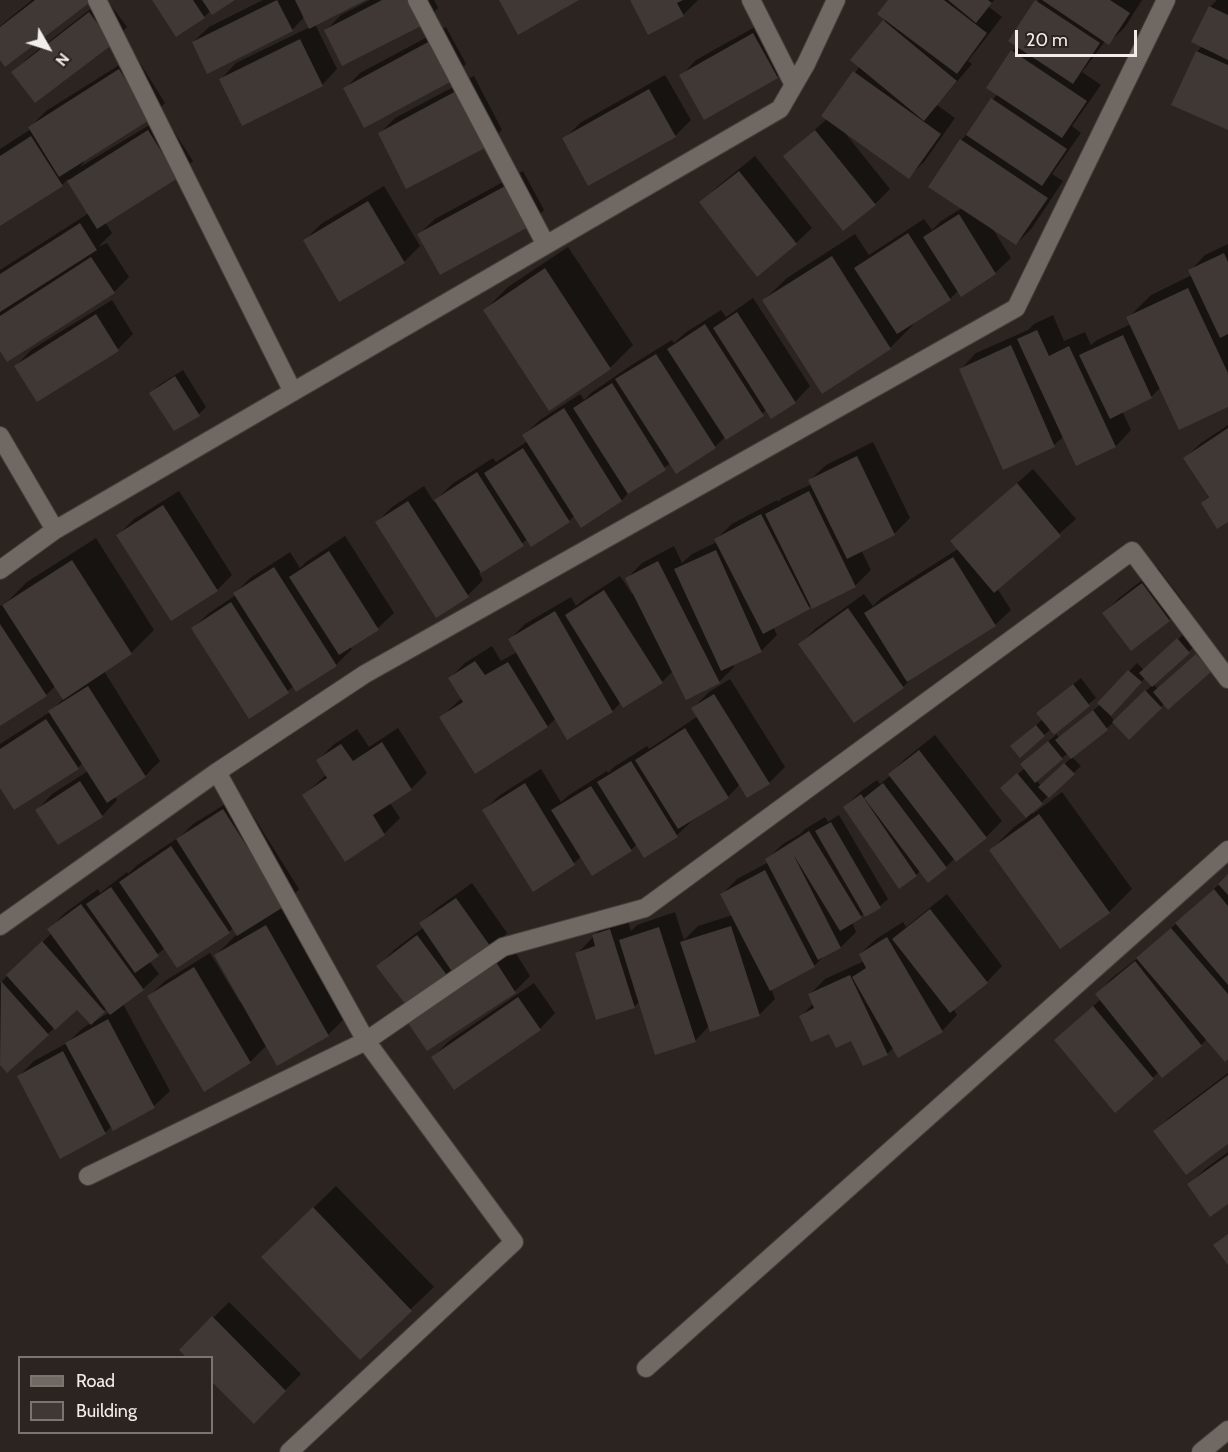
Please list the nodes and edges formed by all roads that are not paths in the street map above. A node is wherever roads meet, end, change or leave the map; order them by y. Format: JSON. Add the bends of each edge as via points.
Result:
{"nodes":[{"id":1,"x":97,"y":0,"type":"edge"},
{"id":2,"x":417,"y":0,"type":"edge"},
{"id":3,"x":751,"y":0,"type":"edge"},
{"id":4,"x":836,"y":0,"type":"edge"},
{"id":5,"x":1166,"y":0,"type":"edge"},
{"id":6,"x":794,"y":85,"type":"junction"},
{"id":7,"x":546,"y":245,"type":"junction"},
{"id":8,"x":293,"y":392,"type":"junction"},
{"id":9,"x":0,"y":436,"type":"edge"},
{"id":10,"x":55,"y":530,"type":"junction"},
{"id":11,"x":0,"y":570,"type":"edge"},
{"id":12,"x":1228,"y":679,"type":"edge"},
{"id":13,"x":217,"y":772,"type":"junction"},
{"id":14,"x":1228,"y":850,"type":"edge"},
{"id":15,"x":0,"y":926,"type":"edge"},
{"id":16,"x":366,"y":1041,"type":"junction"},
{"id":17,"x":88,"y":1176,"type":"dead end"},
{"id":18,"x":646,"y":1368,"type":"dead end"},
{"id":19,"x":1228,"y":1430,"type":"edge"},
{"id":20,"x":289,"y":1452,"type":"edge"},
{"id":21,"x":1201,"y":1452,"type":"edge"}],
"edges":[{"from":1,"to":8,"type":"street"},
{"from":2,"to":7,"type":"street"},
{"from":3,"to":6,"type":"street"},
{"from":4,"to":6,"type":"street"},
{"from":5,"to":13,"type":"street","via":[[1016,308],[365,674]]},
{"from":6,"to":7,"type":"street","via":[[780,110]]},
{"from":7,"to":8,"type":"street"},
{"from":8,"to":10,"type":"street"},
{"from":9,"to":10,"type":"street"},
{"from":10,"to":11,"type":"street"},
{"from":12,"to":16,"type":"street","via":[[1132,551],[645,908],[503,947]]},
{"from":13,"to":15,"type":"street"},
{"from":13,"to":16,"type":"street"},
{"from":14,"to":18,"type":"street"},
{"from":16,"to":17,"type":"street"},
{"from":16,"to":20,"type":"street","via":[[514,1242]]},
{"from":19,"to":21,"type":"street"}]}
